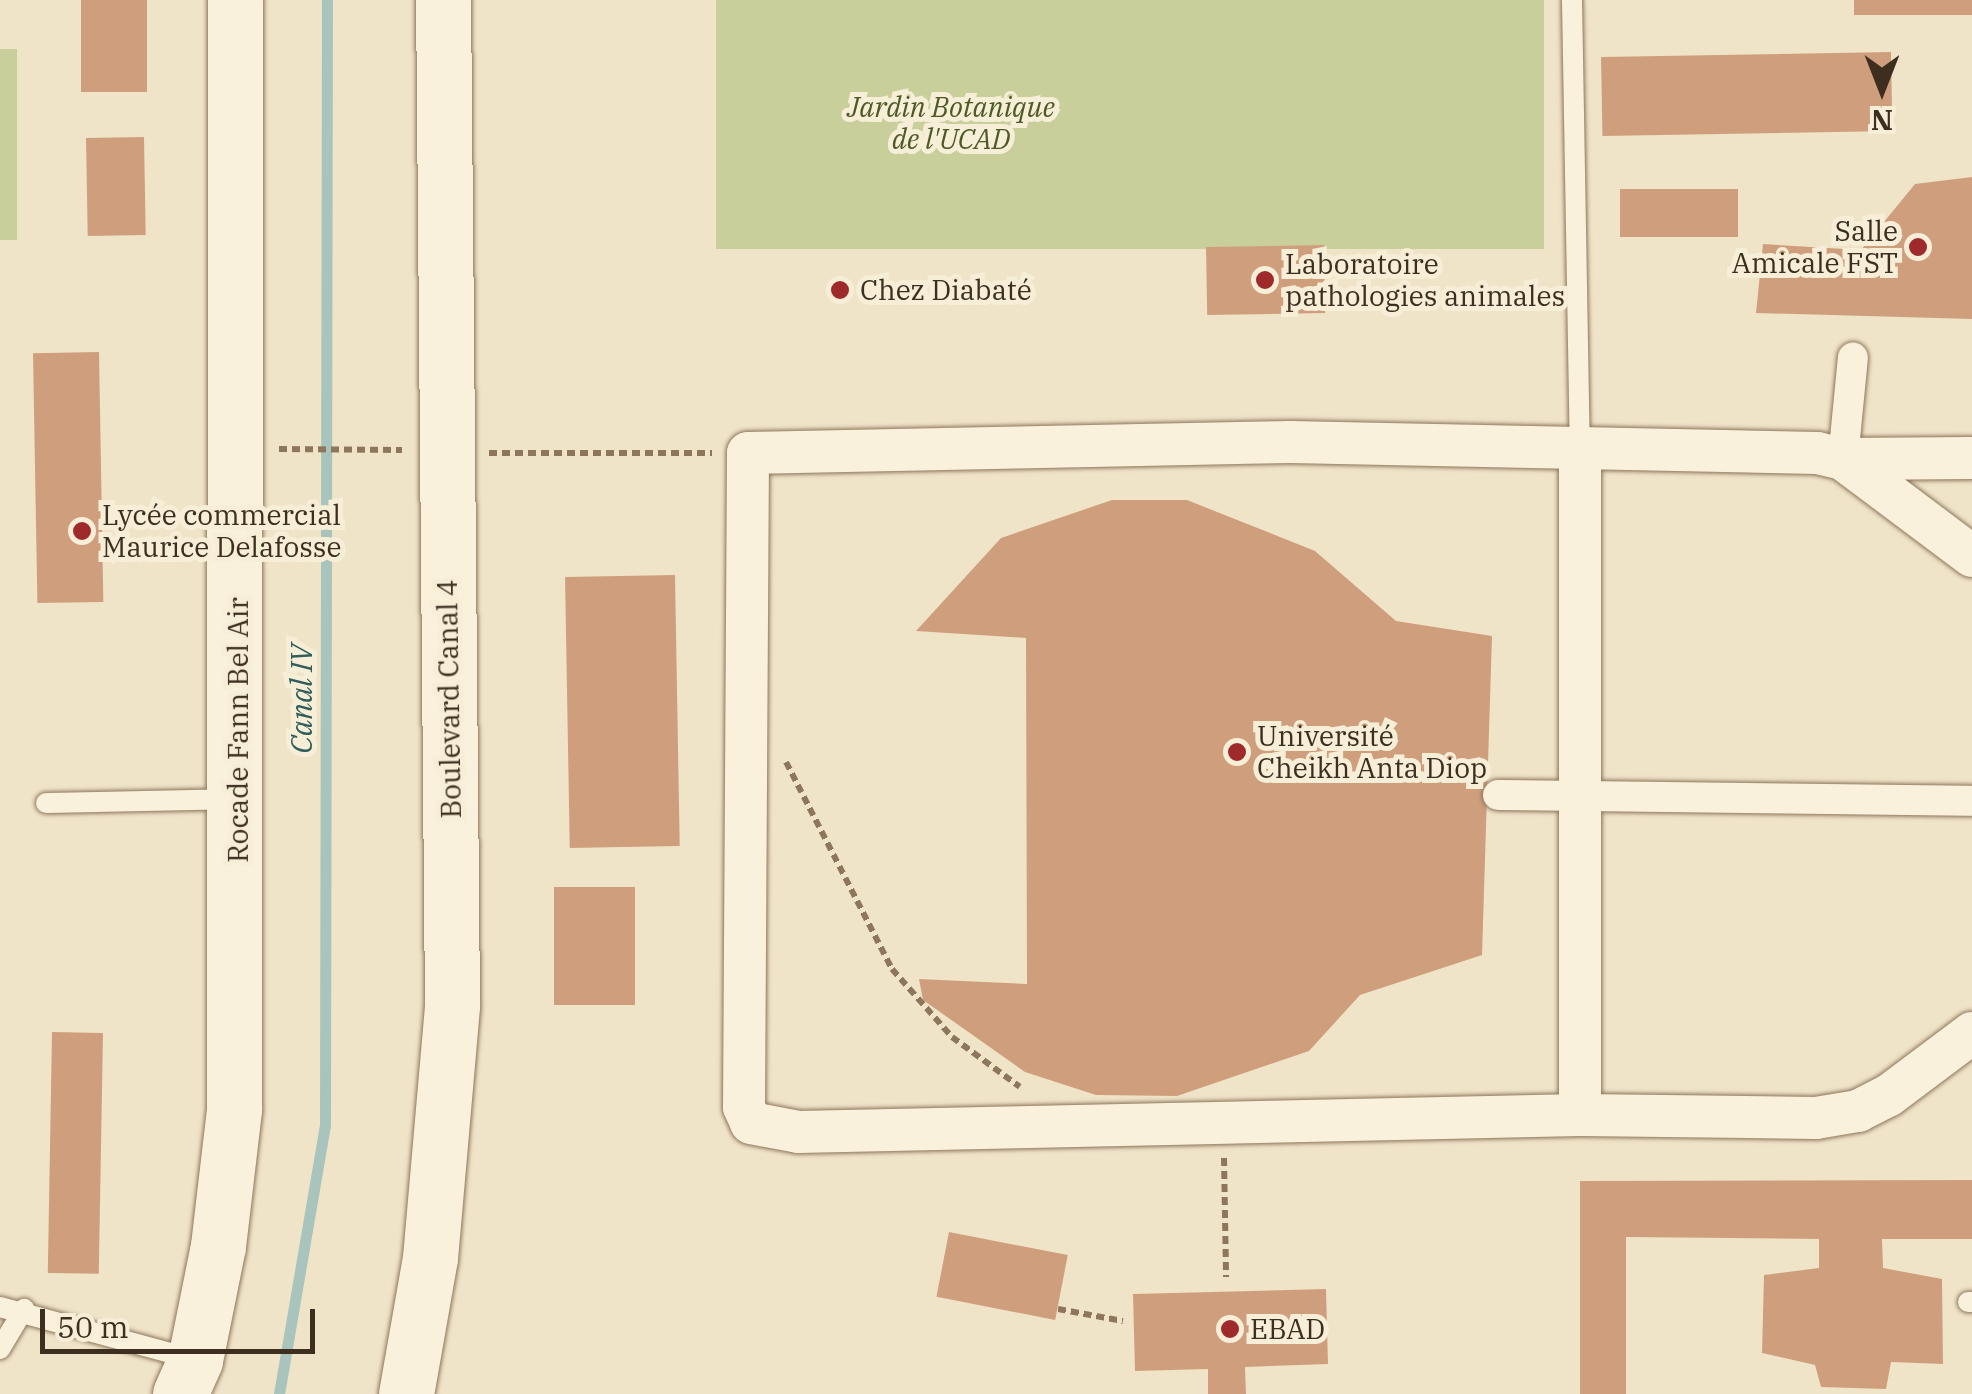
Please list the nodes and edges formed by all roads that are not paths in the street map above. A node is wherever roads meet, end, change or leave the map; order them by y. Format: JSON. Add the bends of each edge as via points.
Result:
{"nodes":[{"id":1,"x":235,"y":0,"type":"edge"},
{"id":2,"x":443,"y":0,"type":"edge"},
{"id":3,"x":1572,"y":0,"type":"edge"},
{"id":4,"x":1853,"y":357,"type":"dead end"},
{"id":5,"x":1580,"y":446,"type":"junction"},
{"id":6,"x":1972,"y":458,"type":"edge"},
{"id":7,"x":1843,"y":459,"type":"junction"},
{"id":8,"x":1972,"y":556,"type":"edge"},
{"id":9,"x":1582,"y":793,"type":"junction"},
{"id":10,"x":1498,"y":795,"type":"dead end"},
{"id":11,"x":238,"y":800,"type":"junction"},
{"id":12,"x":1972,"y":801,"type":"edge"},
{"id":13,"x":46,"y":802,"type":"dead end"},
{"id":14,"x":1972,"y":1033,"type":"edge"},
{"id":15,"x":1580,"y":1115,"type":"junction"},
{"id":16,"x":0,"y":1307,"type":"edge"},
{"id":17,"x":24,"y":1310,"type":"junction"},
{"id":18,"x":0,"y":1349,"type":"edge"},
{"id":19,"x":188,"y":1377,"type":"edge"},
{"id":20,"x":406,"y":1394,"type":"edge"}],
"edges":[{"from":1,"to":11,"type":"main road","name":"Rocade Fann Bel Air"},
{"from":2,"to":20,"type":"main road","name":"Boulevard Canal 4","via":[[452,1005],[430,1258]]},
{"from":3,"to":5,"type":"lane"},
{"from":4,"to":7,"type":"street"},
{"from":5,"to":7,"type":"street","via":[[1781,450]]},
{"from":5,"to":9,"type":"street"},
{"from":5,"to":15,"type":"street","via":[[1290,442],[748,453],[744,1107],[751,1123],[798,1132]]},
{"from":6,"to":7,"type":"street"},
{"from":7,"to":8,"type":"street"},
{"from":9,"to":10,"type":"street"},
{"from":9,"to":12,"type":"street"},
{"from":9,"to":15,"type":"street"},
{"from":11,"to":13,"type":"lane"},
{"from":11,"to":19,"type":"main road","name":"Rocade Fann Bel Air","via":[[234,1109],[218,1246]]},
{"from":14,"to":15,"type":"street","via":[[1858,1111],[1816,1118]]},
{"from":16,"to":17,"type":"lane"},
{"from":17,"to":18,"type":"lane"},
{"from":17,"to":19,"type":"lane"}]}
